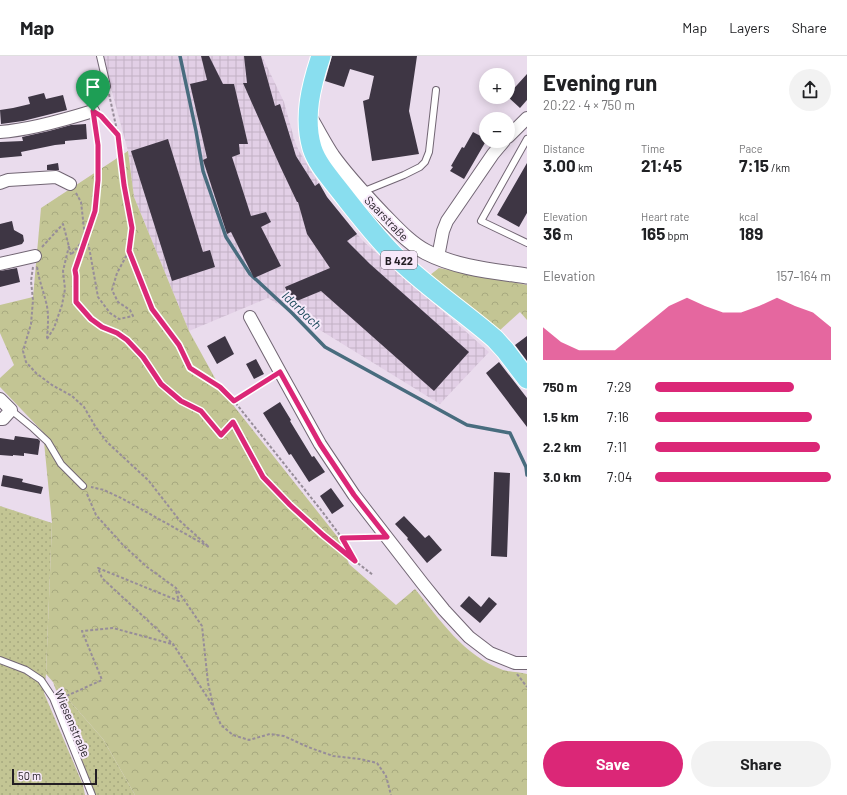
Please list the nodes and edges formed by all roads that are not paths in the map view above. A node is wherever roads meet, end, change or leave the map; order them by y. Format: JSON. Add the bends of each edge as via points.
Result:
{"nodes":[{"id":1,"x":100,"y":56,"type":"edge"},
{"id":2,"x":321,"y":56,"type":"edge"},
{"id":3,"x":107,"y":86,"type":"road end"},
{"id":4,"x":436,"y":90,"type":"dead end"},
{"id":5,"x":93,"y":111,"type":"road end"},
{"id":6,"x":307,"y":114,"type":"junction"},
{"id":7,"x":527,"y":118,"type":"edge"},
{"id":8,"x":515,"y":130,"type":"edge"},
{"id":9,"x":0,"y":132,"type":"edge"},
{"id":10,"x":527,"y":138,"type":"edge"},
{"id":11,"x":498,"y":148,"type":"edge"},
{"id":12,"x":0,"y":183,"type":"edge"},
{"id":13,"x":70,"y":184,"type":"road end"},
{"id":14,"x":362,"y":192,"type":"junction"},
{"id":15,"x":527,"y":243,"type":"edge"},
{"id":16,"x":35,"y":256,"type":"road end"},
{"id":17,"x":438,"y":257,"type":"junction"},
{"id":18,"x":0,"y":264,"type":"edge"},
{"id":19,"x":527,"y":276,"type":"edge"},
{"id":20,"x":250,"y":317,"type":"dead end"},
{"id":21,"x":527,"y":379,"type":"edge"},
{"id":22,"x":0,"y":399,"type":"edge"},
{"id":23,"x":11,"y":410,"type":"junction"},
{"id":24,"x":0,"y":419,"type":"edge"},
{"id":25,"x":83,"y":486,"type":"road end"},
{"id":26,"x":0,"y":660,"type":"edge"},
{"id":27,"x":527,"y":663,"type":"edge"},
{"id":28,"x":92,"y":795,"type":"edge"}],
"edges":[{"from":1,"to":3,"type":"lane"},
{"from":2,"to":6,"type":"main road","number":"B 422"},
{"from":4,"to":14,"type":"lane","via":[[429,152],[425,162],[404,176]]},
{"from":5,"to":9,"type":"street","via":[[14,131]]},
{"from":6,"to":14,"type":"street","name":"Saarstraße","via":[[332,155]]},
{"from":6,"to":21,"type":"main road","number":"B 422","via":[[314,154],[359,215],[398,259],[495,339]]},
{"from":7,"to":8,"type":"street"},
{"from":10,"to":15,"type":"lane","via":[[481,221]]},
{"from":11,"to":17,"type":"street","via":[[447,221]]},
{"from":12,"to":13,"type":"street","via":[[8,180],[56,177]]},
{"from":14,"to":17,"type":"street","name":"Saarstraße","via":[[412,243]]},
{"from":16,"to":18,"type":"street"},
{"from":17,"to":19,"type":"street","name":"Saarstraße","via":[[464,266]]},
{"from":20,"to":27,"type":"street","via":[[320,444],[354,495],[444,610],[490,653],[515,663]]},
{"from":22,"to":23,"type":"street"},
{"from":23,"to":24,"type":"street"},
{"from":23,"to":25,"type":"lane","via":[[48,442],[61,464]]},
{"from":26,"to":28,"type":"lane","name":"Wiesenstraße","via":[[26,670],[41,680],[53,698]]}]}
